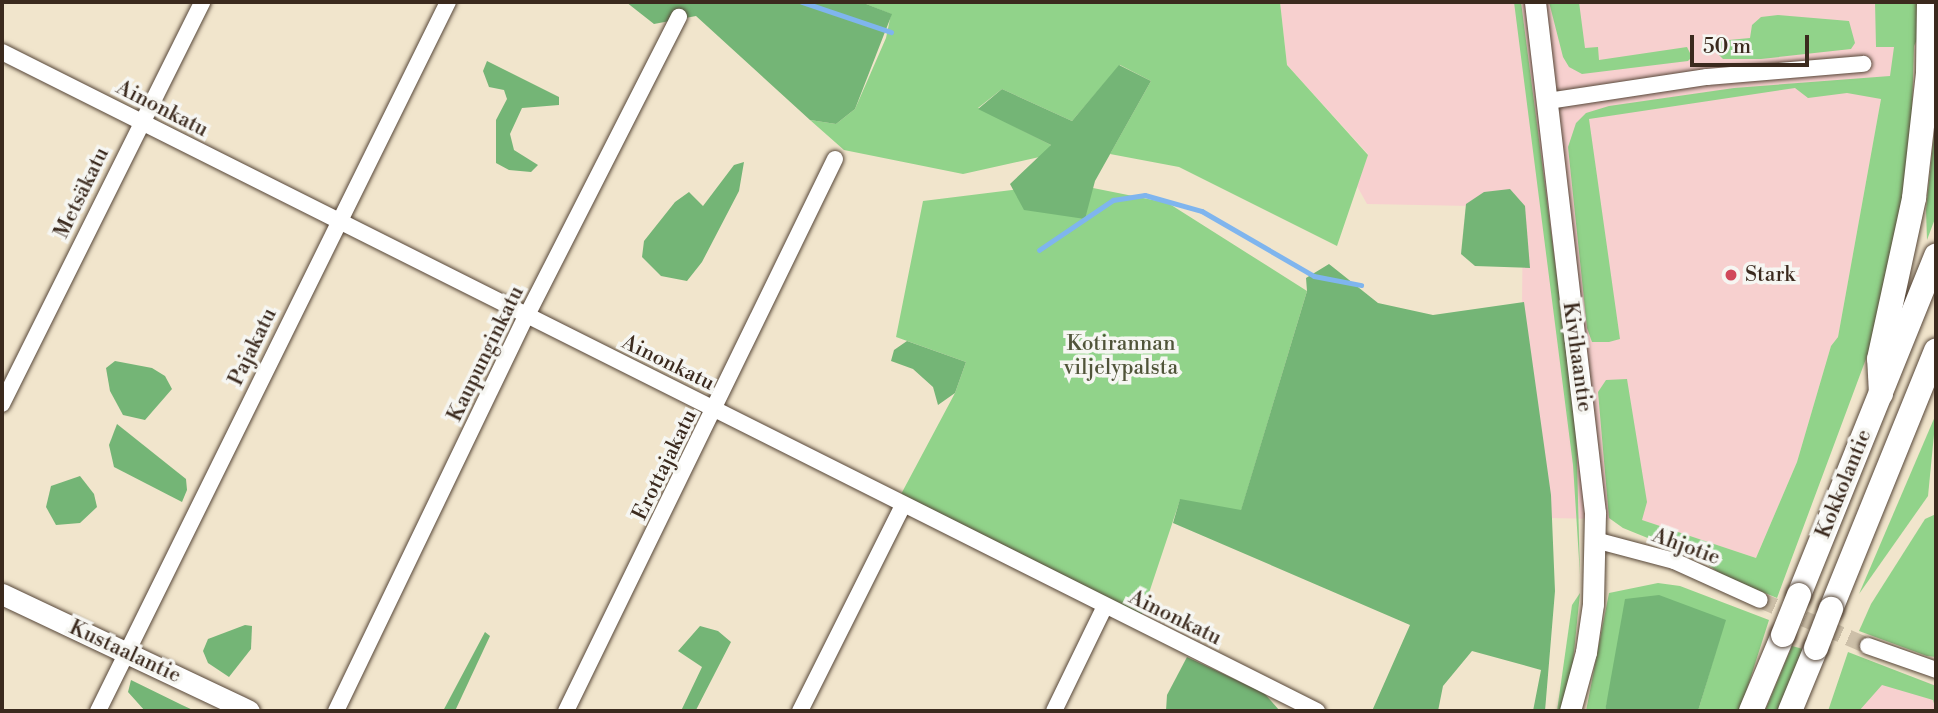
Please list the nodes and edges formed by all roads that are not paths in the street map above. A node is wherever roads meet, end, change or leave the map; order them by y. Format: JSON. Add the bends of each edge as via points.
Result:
{"nodes":[{"id":1,"x":202,"y":2,"type":"edge"},
{"id":2,"x":448,"y":2,"type":"edge"},
{"id":3,"x":1535,"y":2,"type":"edge"},
{"id":4,"x":1928,"y":2,"type":"edge"},
{"id":5,"x":679,"y":17,"type":"dead end"},
{"id":6,"x":2,"y":52,"type":"edge"},
{"id":7,"x":1863,"y":64,"type":"dead end"},
{"id":8,"x":1548,"y":101,"type":"junction"},
{"id":9,"x":141,"y":122,"type":"junction"},
{"id":10,"x":835,"y":159,"type":"dead end"},
{"id":11,"x":337,"y":222,"type":"junction"},
{"id":12,"x":1936,"y":256,"type":"edge"},
{"id":13,"x":526,"y":317,"type":"junction"},
{"id":14,"x":1936,"y":350,"type":"edge"},
{"id":15,"x":1881,"y":394,"type":"junction"},
{"id":16,"x":2,"y":404,"type":"edge"},
{"id":17,"x":716,"y":410,"type":"junction"},
{"id":18,"x":903,"y":505,"type":"junction"},
{"id":19,"x":1595,"y":540,"type":"junction"},
{"id":20,"x":2,"y":594,"type":"edge"},
{"id":21,"x":1760,"y":600,"type":"tunnel mouth"},
{"id":22,"x":1105,"y":606,"type":"junction"},
{"id":23,"x":1868,"y":646,"type":"tunnel mouth"},
{"id":24,"x":126,"y":653,"type":"junction"},
{"id":25,"x":1936,"y":670,"type":"edge"},
{"id":26,"x":98,"y":711,"type":"edge"},
{"id":27,"x":249,"y":711,"type":"edge"},
{"id":28,"x":337,"y":711,"type":"edge"},
{"id":29,"x":566,"y":711,"type":"edge"},
{"id":30,"x":800,"y":711,"type":"edge"},
{"id":31,"x":1054,"y":711,"type":"edge"},
{"id":32,"x":1317,"y":711,"type":"edge"},
{"id":33,"x":1570,"y":711,"type":"edge"},
{"id":34,"x":1751,"y":711,"type":"edge"},
{"id":35,"x":1790,"y":711,"type":"edge"}],
"edges":[{"from":1,"to":9,"type":"street","name":"Metsäkatu"},
{"from":2,"to":11,"type":"street","name":"Pajakatu"},
{"from":3,"to":8,"type":"main road","name":"Kivihaantie"},
{"from":4,"to":15,"type":"highway","via":[[1928,74],[1914,198],[1879,359]]},
{"from":5,"to":13,"type":"street","name":"Kaupunginkatu"},
{"from":6,"to":9,"type":"street","name":"Ainonkatu"},
{"from":7,"to":8,"type":"street","via":[[1707,77]]},
{"from":8,"to":19,"type":"main road","name":"Kivihaantie","via":[[1589,443]]},
{"from":9,"to":11,"type":"street","name":"Ainonkatu"},
{"from":9,"to":16,"type":"street","name":"Metsäkatu"},
{"from":10,"to":17,"type":"street","name":"Erottajakatu"},
{"from":11,"to":13,"type":"street","name":"Ainonkatu"},
{"from":11,"to":24,"type":"street","name":"Pajakatu"},
{"from":12,"to":15,"type":"highway","name":"Kokkolantie"},
{"from":13,"to":17,"type":"street","name":"Ainonkatu"},
{"from":13,"to":28,"type":"street","name":"Kaupunginkatu"},
{"from":14,"to":35,"type":"highway","name":"Kokkolantie","bridge":true},
{"from":15,"to":34,"type":"highway","name":"Kokkolantie","bridge":true},
{"from":17,"to":18,"type":"street","name":"Ainonkatu"},
{"from":17,"to":29,"type":"street","name":"Erottajakatu"},
{"from":18,"to":22,"type":"street","name":"Ainonkatu"},
{"from":18,"to":30,"type":"street"},
{"from":19,"to":21,"type":"street","name":"Ahjotie","via":[[1674,561]]},
{"from":19,"to":33,"type":"main road","name":"Kivihaantie","via":[[1586,652]]},
{"from":20,"to":24,"type":"main road","name":"Kustaalantie"},
{"from":22,"to":31,"type":"street"},
{"from":22,"to":32,"type":"street","name":"Ainonkatu"},
{"from":23,"to":25,"type":"street"},
{"from":24,"to":26,"type":"street","name":"Pajakatu"},
{"from":24,"to":27,"type":"main road","name":"Kustaalantie"}]}
